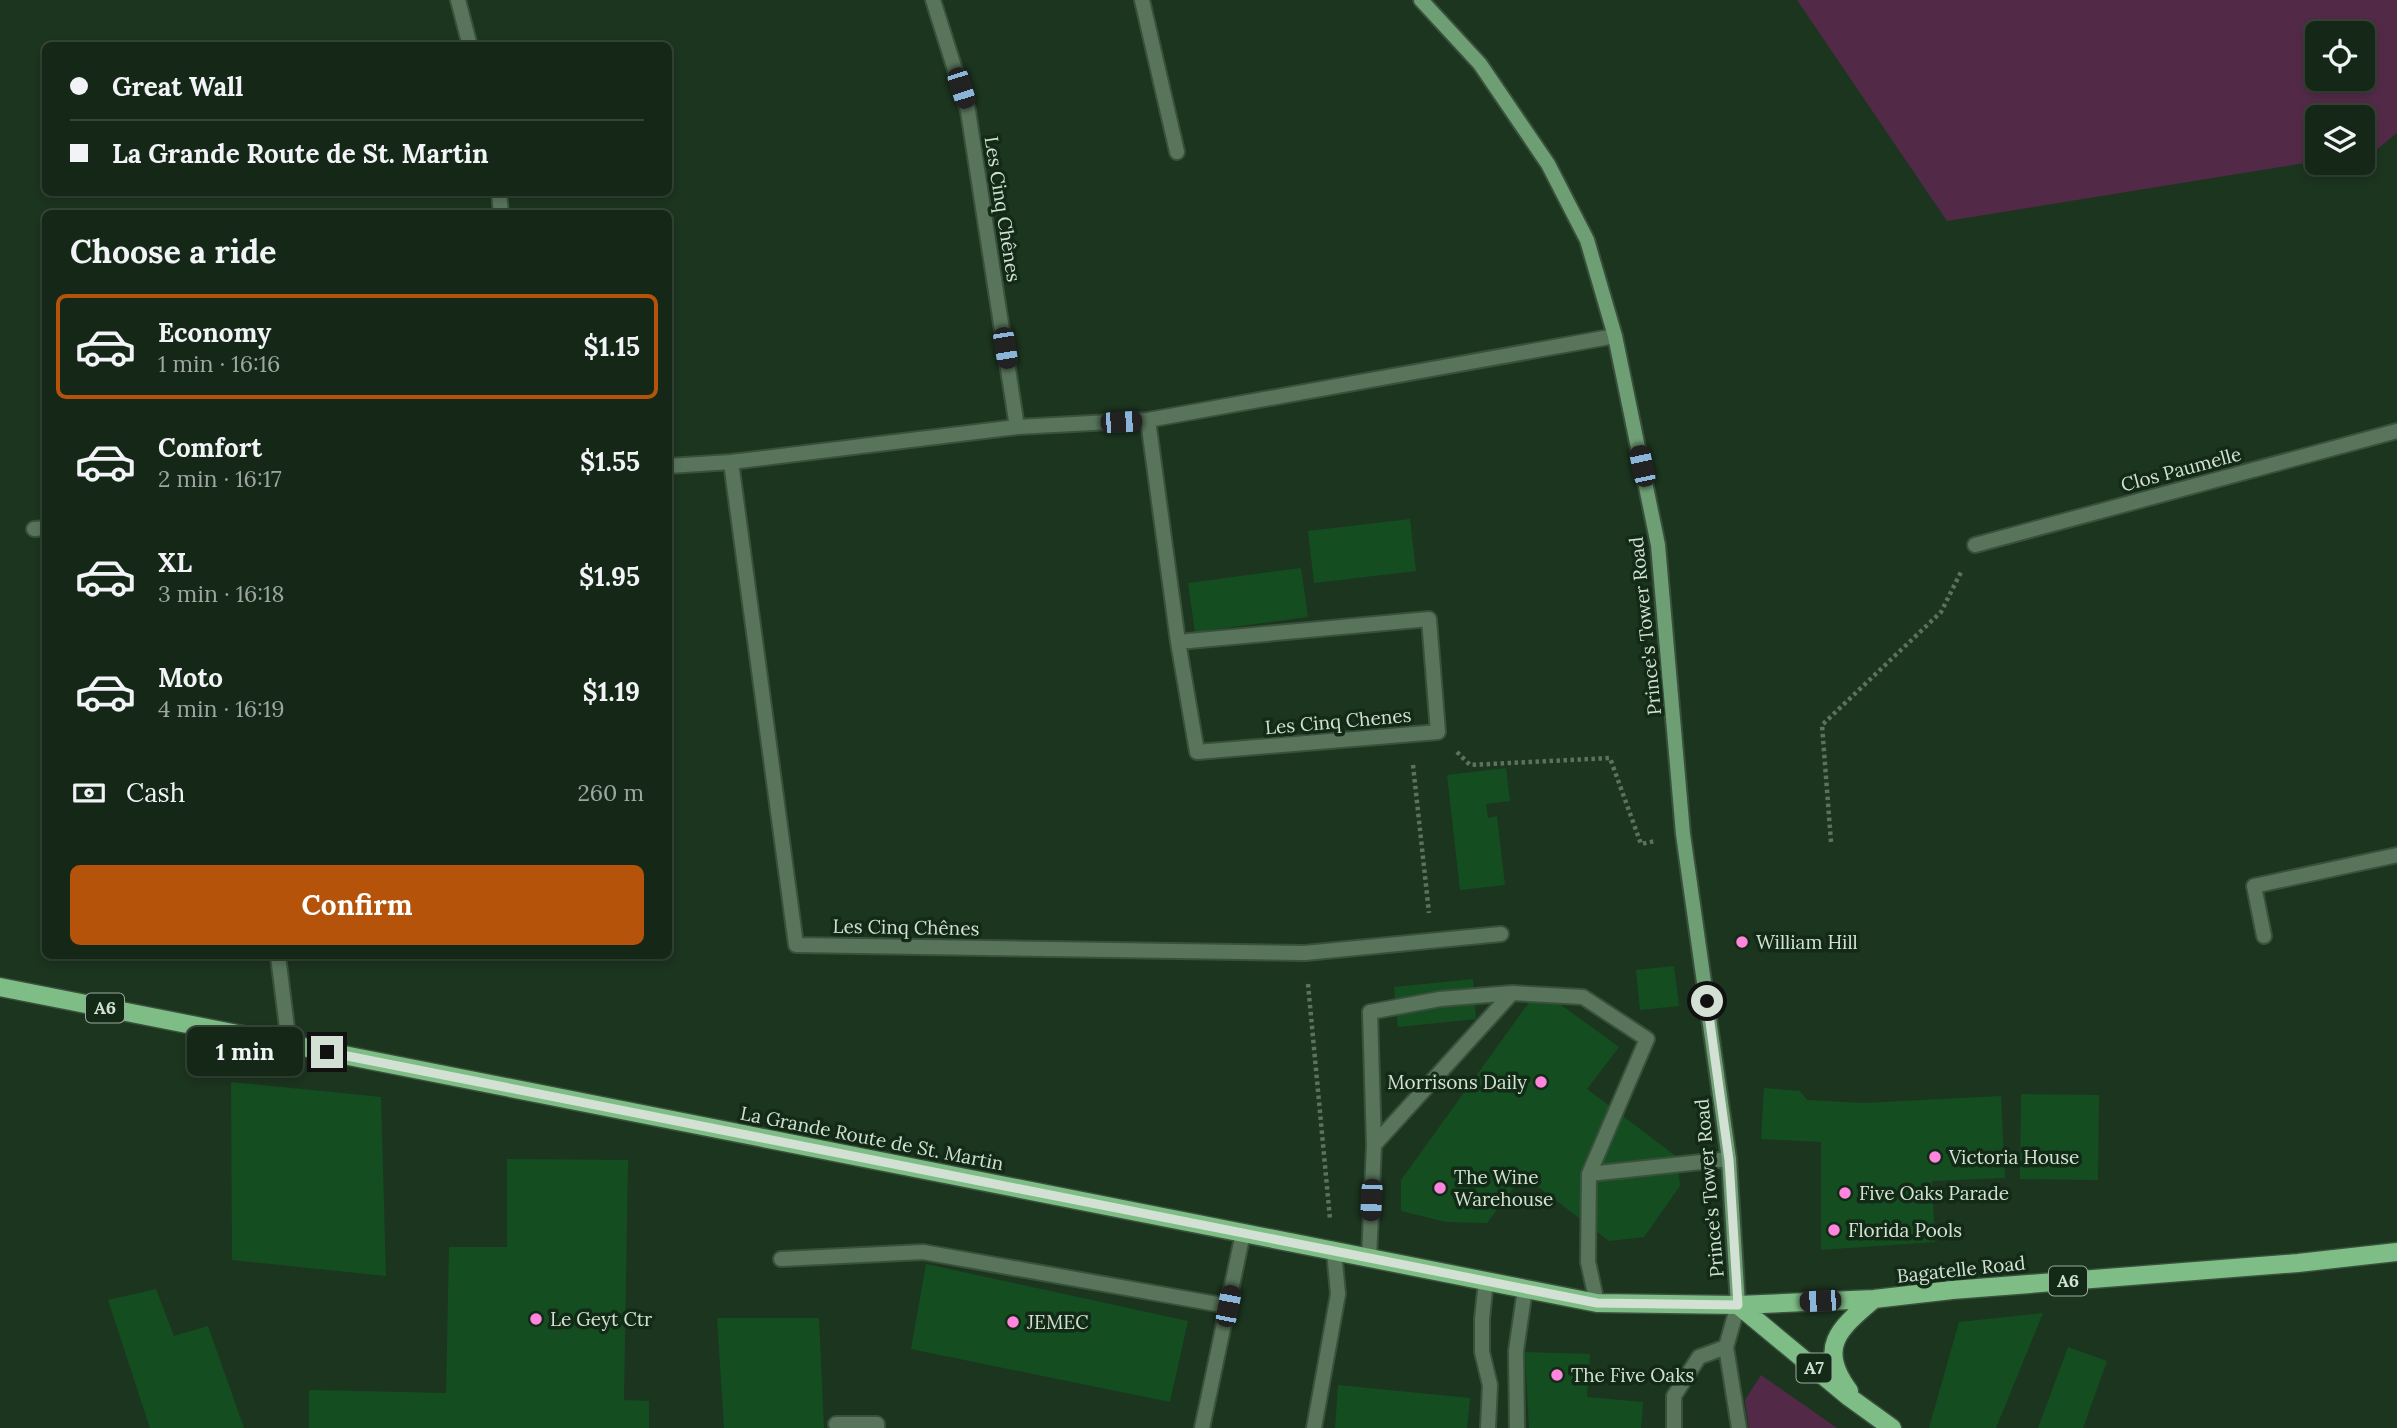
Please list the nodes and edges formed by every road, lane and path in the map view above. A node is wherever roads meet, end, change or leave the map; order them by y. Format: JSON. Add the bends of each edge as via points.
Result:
{"nodes":[{"id":1,"x":458,"y":0,"type":"edge"},
{"id":2,"x":933,"y":0,"type":"edge"},
{"id":3,"x":1142,"y":0,"type":"edge"},
{"id":4,"x":1421,"y":0,"type":"edge"},
{"id":5,"x":469,"y":42,"type":"edge"},
{"id":6,"x":1177,"y":152,"type":"dead end"},
{"id":7,"x":1615,"y":336,"type":"junction"},
{"id":8,"x":1148,"y":420,"type":"junction"},
{"id":9,"x":1017,"y":427,"type":"junction"},
{"id":10,"x":2397,"y":431,"type":"edge"},
{"id":11,"x":732,"y":462,"type":"junction"},
{"id":12,"x":672,"y":466,"type":"edge"},
{"id":13,"x":1975,"y":545,"type":"joint"},
{"id":14,"x":1178,"y":642,"type":"junction"},
{"id":15,"x":1438,"y":732,"type":"junction"},
{"id":16,"x":1410,"y":735,"type":"junction"},
{"id":17,"x":1683,"y":834,"type":"junction"},
{"id":18,"x":1831,"y":842,"type":"dead end"},
{"id":19,"x":2397,"y":855,"type":"edge"},
{"id":20,"x":1502,"y":934,"type":"dead end"},
{"id":21,"x":2264,"y":936,"type":"dead end"},
{"id":22,"x":1432,"y":941,"type":"junction"},
{"id":23,"x":1305,"y":953,"type":"junction"},
{"id":24,"x":278,"y":959,"type":"edge"},
{"id":25,"x":0,"y":987,"type":"edge"},
{"id":26,"x":1512,"y":993,"type":"junction"},
{"id":27,"x":289,"y":1044,"type":"junction"},
{"id":28,"x":1374,"y":1145,"type":"junction"},
{"id":29,"x":1729,"y":1160,"type":"junction"},
{"id":30,"x":1588,"y":1174,"type":"junction"},
{"id":31,"x":1243,"y":1233,"type":"junction"},
{"id":32,"x":1334,"y":1251,"type":"junction"},
{"id":33,"x":2397,"y":1252,"type":"edge"},
{"id":34,"x":1369,"y":1258,"type":"junction"},
{"id":35,"x":781,"y":1259,"type":"dead end"},
{"id":36,"x":1486,"y":1281,"type":"junction"},
{"id":37,"x":1525,"y":1289,"type":"junction"},
{"id":38,"x":1874,"y":1299,"type":"junction"},
{"id":39,"x":1597,"y":1303,"type":"junction"},
{"id":40,"x":1738,"y":1305,"type":"junction"},
{"id":41,"x":1228,"y":1306,"type":"junction"},
{"id":42,"x":1726,"y":1347,"type":"junction"},
{"id":43,"x":1860,"y":1405,"type":"junction"},
{"id":44,"x":836,"y":1424,"type":"dead end"},
{"id":45,"x":877,"y":1428,"type":"edge"},
{"id":46,"x":1202,"y":1428,"type":"edge"},
{"id":47,"x":1314,"y":1428,"type":"edge"},
{"id":48,"x":1488,"y":1428,"type":"edge"},
{"id":49,"x":1517,"y":1428,"type":"edge"},
{"id":50,"x":1674,"y":1428,"type":"edge"},
{"id":51,"x":1739,"y":1428,"type":"edge"},
{"id":52,"x":1892,"y":1428,"type":"edge"}],
"edges":[{"from":1,"to":5,"type":"street"},
{"from":2,"to":9,"type":"street","name":"Les Cinq Chênes","via":[[968,111]]},
{"from":3,"to":6,"type":"street"},
{"from":4,"to":7,"type":"main road","name":"Prince's Tower Road","via":[[1480,64],[1548,164],[1587,240]]},
{"from":7,"to":8,"type":"street"},
{"from":7,"to":17,"type":"main road","name":"Prince's Tower Road","via":[[1658,545]]},
{"from":8,"to":9,"type":"street"},
{"from":8,"to":14,"type":"street","name":"Les Cinq Chenes"},
{"from":9,"to":11,"type":"street"},
{"from":10,"to":13,"type":"street","name":"Clos Paumelle"},
{"from":11,"to":12,"type":"street"},
{"from":11,"to":23,"type":"street","name":"Les Cinq Chênes","via":[[796,945]]},
{"from":13,"to":18,"type":"path","via":[[1941,612],[1822,725]]},
{"from":14,"to":15,"type":"street","name":"Les Cinq Chenes","via":[[1429,619]]},
{"from":14,"to":16,"type":"street","name":"Les Cinq Chenes","via":[[1197,752]]},
{"from":15,"to":16,"type":"street","name":"Les Cinq Chenes"},
{"from":15,"to":17,"type":"path","via":[[1470,765],[1610,758],[1641,844]]},
{"from":16,"to":22,"type":"path"},
{"from":17,"to":29,"type":"main road","name":"Prince's Tower Road"},
{"from":19,"to":21,"type":"street","via":[[2255,886]]},
{"from":20,"to":22,"type":"street","name":"Les Cinq Chênes"},
{"from":22,"to":23,"type":"street","name":"Les Cinq Chênes"},
{"from":23,"to":32,"type":"path"},
{"from":24,"to":27,"type":"street"},
{"from":25,"to":27,"type":"main road","name":"La Grande Route de St. Martin","number":"A6"},
{"from":26,"to":28,"type":"street"},
{"from":26,"to":28,"type":"street","via":[[1440,999],[1370,1012]]},
{"from":26,"to":30,"type":"street","via":[[1583,997],[1647,1038]]},
{"from":27,"to":31,"type":"main road","name":"La Grande Route de St. Martin","number":"A6"},
{"from":28,"to":34,"type":"street"},
{"from":29,"to":30,"type":"street"},
{"from":29,"to":40,"type":"main road","name":"Prince's Tower Road"},
{"from":30,"to":39,"type":"street","via":[[1588,1262]]},
{"from":31,"to":32,"type":"main road","name":"La Grande Route de St. Martin","number":"A6"},
{"from":31,"to":41,"type":"street"},
{"from":32,"to":34,"type":"main road","name":"La Grande Route de St. Martin","number":"A6"},
{"from":32,"to":47,"type":"street","via":[[1338,1294]]},
{"from":33,"to":38,"type":"main road","name":"Bagatelle Road","number":"A6"},
{"from":34,"to":36,"type":"main road","name":"La Grande Route de St. Martin","number":"A6"},
{"from":35,"to":41,"type":"street","via":[[923,1252]]},
{"from":36,"to":37,"type":"main road","name":"La Grande Route de St. Martin","number":"A6"},
{"from":36,"to":48,"type":"street","via":[[1482,1352],[1490,1385]]},
{"from":37,"to":39,"type":"main road","name":"La Grande Route de St. Martin","number":"A6"},
{"from":37,"to":49,"type":"street","via":[[1516,1351]]},
{"from":38,"to":40,"type":"main road","name":"Bagatelle Road","number":"A6"},
{"from":38,"to":43,"type":"main road","via":[[1843,1326],[1835,1343],[1833,1359],[1840,1379]]},
{"from":39,"to":40,"type":"main road","name":"La Grande Route de St. Martin","number":"A6"},
{"from":40,"to":42,"type":"street"},
{"from":40,"to":43,"type":"main road","number":"A7"},
{"from":41,"to":46,"type":"street"},
{"from":42,"to":50,"type":"street","via":[[1699,1357],[1674,1396]]},
{"from":42,"to":51,"type":"street"},
{"from":43,"to":52,"type":"main road","number":"A7"},
{"from":44,"to":45,"type":"street","via":[[877,1424]]}]}
